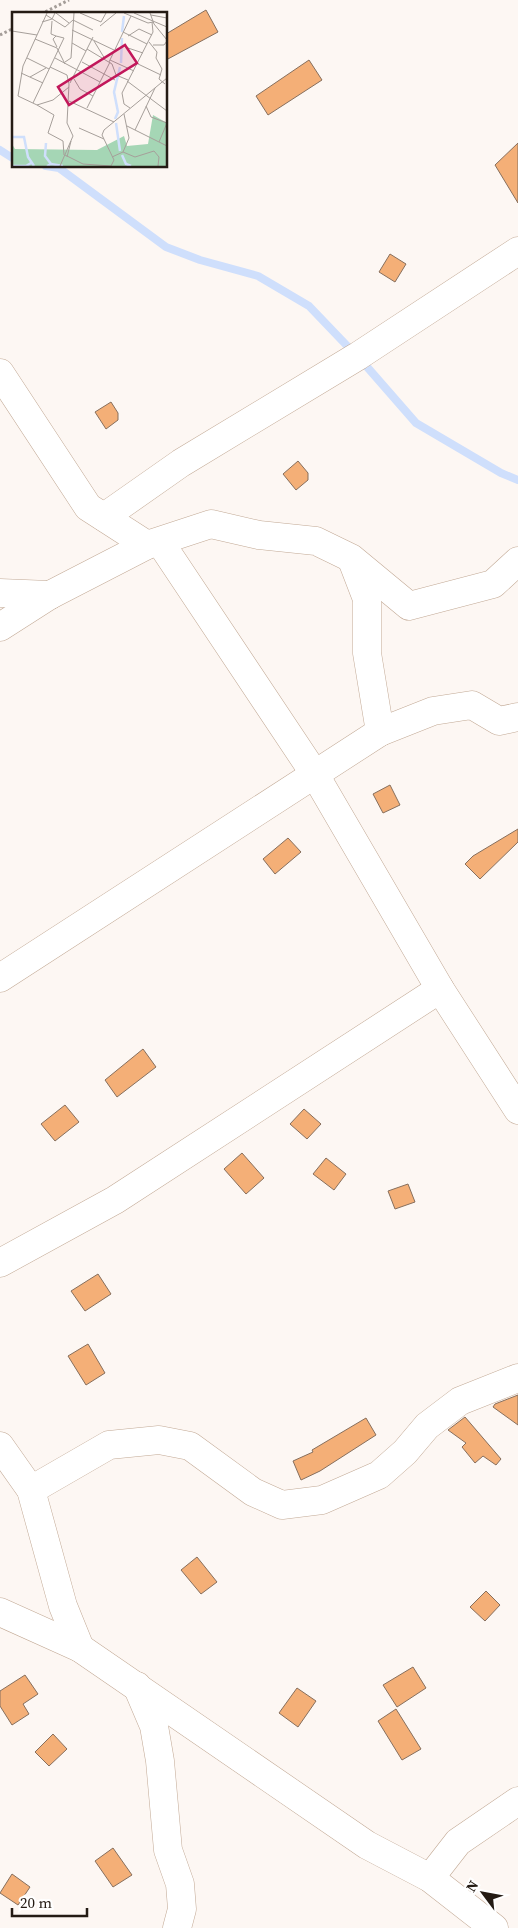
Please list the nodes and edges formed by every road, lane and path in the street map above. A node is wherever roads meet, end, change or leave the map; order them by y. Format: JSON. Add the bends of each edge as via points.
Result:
{"nodes":[{"id":1,"x":69,"y":0,"type":"edge"},
{"id":2,"x":46,"y":12,"type":"edge"},
{"id":3,"x":12,"y":29,"type":"edge"},
{"id":4,"x":0,"y":35,"type":"edge"},
{"id":5,"x":518,"y":251,"type":"edge"},
{"id":6,"x":0,"y":373,"type":"edge"},
{"id":7,"x":104,"y":517,"type":"junction"},
{"id":8,"x":153,"y":543,"type":"junction"},
{"id":9,"x":351,"y":558,"type":"junction"},
{"id":10,"x":518,"y":561,"type":"edge"},
{"id":11,"x":0,"y":594,"type":"edge"},
{"id":12,"x":50,"y":595,"type":"junction"},
{"id":13,"x":0,"y":627,"type":"edge"},
{"id":14,"x":518,"y":716,"type":"edge"},
{"id":15,"x":380,"y":732,"type":"junction"},
{"id":16,"x":314,"y":773,"type":"junction"},
{"id":17,"x":0,"y":978,"type":"edge"},
{"id":18,"x":440,"y":988,"type":"junction"},
{"id":19,"x":518,"y":1110,"type":"edge"},
{"id":20,"x":0,"y":1263,"type":"edge"},
{"id":21,"x":518,"y":1378,"type":"edge"},
{"id":22,"x":0,"y":1446,"type":"edge"},
{"id":23,"x":31,"y":1490,"type":"junction"},
{"id":24,"x":0,"y":1612,"type":"edge"},
{"id":25,"x":80,"y":1648,"type":"junction"},
{"id":26,"x":137,"y":1686,"type":"junction"},
{"id":27,"x":518,"y":1801,"type":"edge"},
{"id":28,"x":430,"y":1878,"type":"junction"},
{"id":29,"x":178,"y":1928,"type":"edge"},
{"id":30,"x":494,"y":1928,"type":"edge"}],
"edges":[{"from":1,"to":2,"type":"path"},
{"from":3,"to":4,"type":"path"},
{"from":5,"to":7,"type":"street","via":[[358,356],[181,463]]},
{"from":6,"to":7,"type":"street","via":[[88,507]]},
{"from":7,"to":8,"type":"street"},
{"from":8,"to":9,"type":"street","via":[[211,524],[259,535],[316,541]]},
{"from":8,"to":12,"type":"street"},
{"from":8,"to":16,"type":"street"},
{"from":9,"to":10,"type":"street","via":[[409,606],[493,584]]},
{"from":9,"to":15,"type":"street","via":[[367,599],[367,652]]},
{"from":11,"to":12,"type":"street"},
{"from":12,"to":13,"type":"street"},
{"from":14,"to":15,"type":"street","via":[[499,721],[472,705],[432,711]]},
{"from":15,"to":16,"type":"street"},
{"from":16,"to":17,"type":"street"},
{"from":16,"to":18,"type":"street"},
{"from":18,"to":19,"type":"street"},
{"from":18,"to":20,"type":"street","via":[[115,1200]]},
{"from":21,"to":23,"type":"street","via":[[460,1401],[427,1426],[379,1475],[322,1500],[282,1505],[253,1492],[190,1446],[159,1440],[109,1446]]},
{"from":22,"to":23,"type":"street"},
{"from":23,"to":25,"type":"street","via":[[64,1606]]},
{"from":24,"to":25,"type":"street"},
{"from":25,"to":26,"type":"street"},
{"from":26,"to":28,"type":"street","via":[[367,1845]]},
{"from":26,"to":29,"type":"street","via":[[154,1726],[160,1760],[168,1850],[180,1884],[182,1909]]},
{"from":27,"to":28,"type":"street","via":[[458,1842]]},
{"from":28,"to":30,"type":"street"}]}
